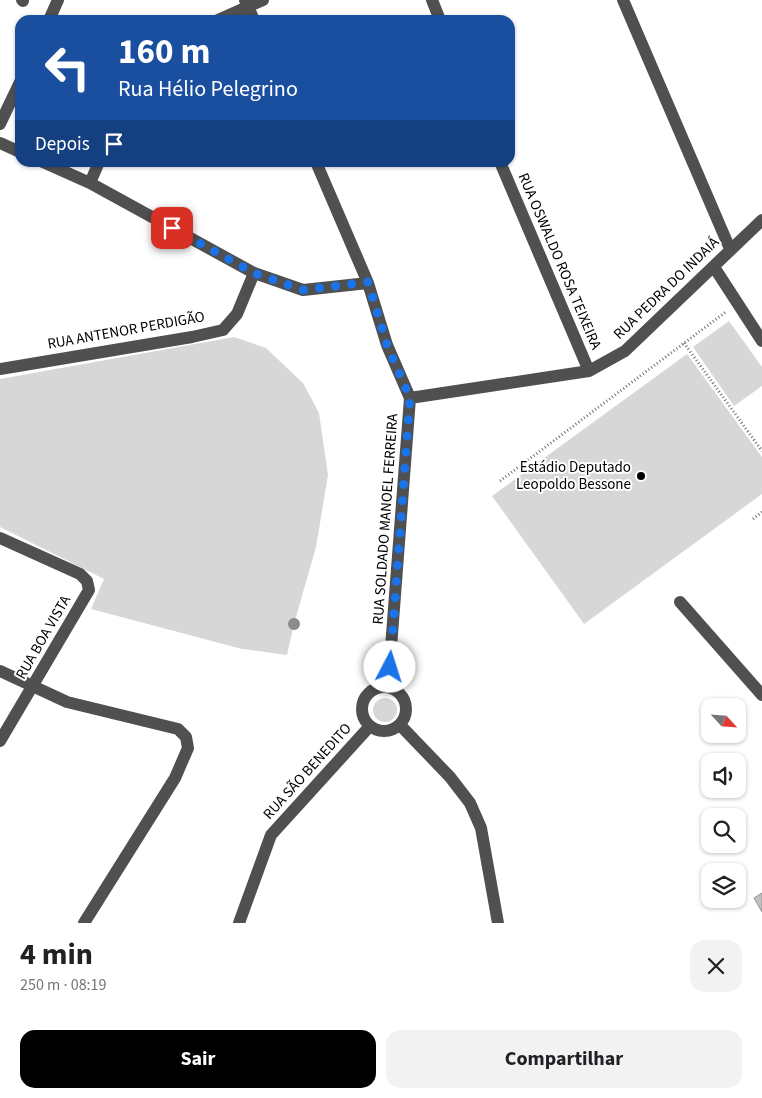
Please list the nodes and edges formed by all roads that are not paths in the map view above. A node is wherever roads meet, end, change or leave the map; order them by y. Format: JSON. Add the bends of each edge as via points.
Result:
{"nodes":[{"id":1,"x":58,"y":0,"type":"edge"},
{"id":2,"x":263,"y":0,"type":"edge"},
{"id":3,"x":432,"y":0,"type":"edge"},
{"id":4,"x":623,"y":0,"type":"edge"},
{"id":5,"x":246,"y":3,"type":"edge"},
{"id":6,"x":51,"y":15,"type":"edge"},
{"id":7,"x":226,"y":15,"type":"edge"},
{"id":8,"x":252,"y":15,"type":"edge"},
{"id":9,"x":438,"y":15,"type":"edge"},
{"id":10,"x":15,"y":92,"type":"edge"},
{"id":11,"x":0,"y":124,"type":"edge"},
{"id":12,"x":0,"y":143,"type":"edge"},
{"id":13,"x":15,"y":150,"type":"edge"},
{"id":14,"x":54,"y":167,"type":"edge"},
{"id":15,"x":97,"y":167,"type":"edge"},
{"id":16,"x":318,"y":167,"type":"edge"},
{"id":17,"x":502,"y":167,"type":"edge"},
{"id":18,"x":90,"y":183,"type":"junction"},
{"id":19,"x":762,"y":220,"type":"edge"},
{"id":20,"x":730,"y":249,"type":"junction"},
{"id":21,"x":714,"y":267,"type":"junction"},
{"id":22,"x":254,"y":273,"type":"junction"},
{"id":23,"x":368,"y":282,"type":"junction"},
{"id":24,"x":762,"y":341,"type":"edge"},
{"id":25,"x":0,"y":369,"type":"edge"},
{"id":26,"x":589,"y":371,"type":"junction"},
{"id":27,"x":410,"y":398,"type":"junction"},
{"id":28,"x":0,"y":538,"type":"edge"},
{"id":29,"x":680,"y":602,"type":"dead end"},
{"id":30,"x":0,"y":671,"type":"edge"},
{"id":31,"x":33,"y":686,"type":"junction"},
{"id":32,"x":388,"y":687,"type":"junction"},
{"id":33,"x":762,"y":695,"type":"edge"},
{"id":34,"x":400,"y":725,"type":"junction"},
{"id":35,"x":370,"y":726,"type":"junction"},
{"id":36,"x":0,"y":741,"type":"edge"},
{"id":37,"x":84,"y":923,"type":"edge"},
{"id":38,"x":239,"y":923,"type":"edge"},
{"id":39,"x":498,"y":923,"type":"edge"}],
"edges":[{"from":1,"to":6,"type":"street"},
{"from":2,"to":5,"type":"street"},
{"from":3,"to":9,"type":"street"},
{"from":4,"to":20,"type":"street"},
{"from":5,"to":7,"type":"street"},
{"from":5,"to":8,"type":"street"},
{"from":10,"to":11,"type":"street"},
{"from":12,"to":13,"type":"street"},
{"from":14,"to":18,"type":"street"},
{"from":15,"to":18,"type":"street"},
{"from":16,"to":23,"type":"street","name":"RUA SOLDADO MANOEL FERREIRA"},
{"from":17,"to":26,"type":"street","name":"RUA OSWALDO ROSA TEIXEIRA"},
{"from":18,"to":22,"type":"street"},
{"from":19,"to":20,"type":"street","name":"RUA PEDRA DO INDAIÁ"},
{"from":20,"to":21,"type":"street","name":"RUA PEDRA DO INDAIÁ"},
{"from":21,"to":24,"type":"street"},
{"from":21,"to":26,"type":"street","name":"RUA PEDRA DO INDAIÁ","via":[[625,351]]},
{"from":22,"to":23,"type":"street","via":[[303,290]]},
{"from":22,"to":25,"type":"street","name":"RUA ANTENOR PERDIGÃO","via":[[237,314],[223,330]]},
{"from":23,"to":27,"type":"street","name":"RUA SOLDADO MANOEL FERREIRA","via":[[387,345]]},
{"from":26,"to":27,"type":"street","name":"RUA PEDRA DO INDAIÁ"},
{"from":27,"to":32,"type":"street","name":"RUA SOLDADO MANOEL FERREIRA"},
{"from":28,"to":31,"type":"street","name":"RUA BOA VISTA","via":[[80,574],[88,581],[89,590]]},
{"from":29,"to":33,"type":"street"},
{"from":30,"to":31,"type":"street"},
{"from":31,"to":36,"type":"street","name":"RUA BOA VISTA"},
{"from":31,"to":37,"type":"street","via":[[67,702],[178,729],[186,737],[188,748],[175,778]]},
{"from":32,"to":34,"type":"street","via":[[400,694],[406,706]]},
{"from":32,"to":35,"type":"street","via":[[374,689],[365,700],[363,713]]},
{"from":34,"to":35,"type":"street","via":[[388,731]]},
{"from":34,"to":39,"type":"street","via":[[470,803],[481,828]]},
{"from":35,"to":38,"type":"street","name":"RUA SÃO BENEDITO","via":[[271,835]]}]}
